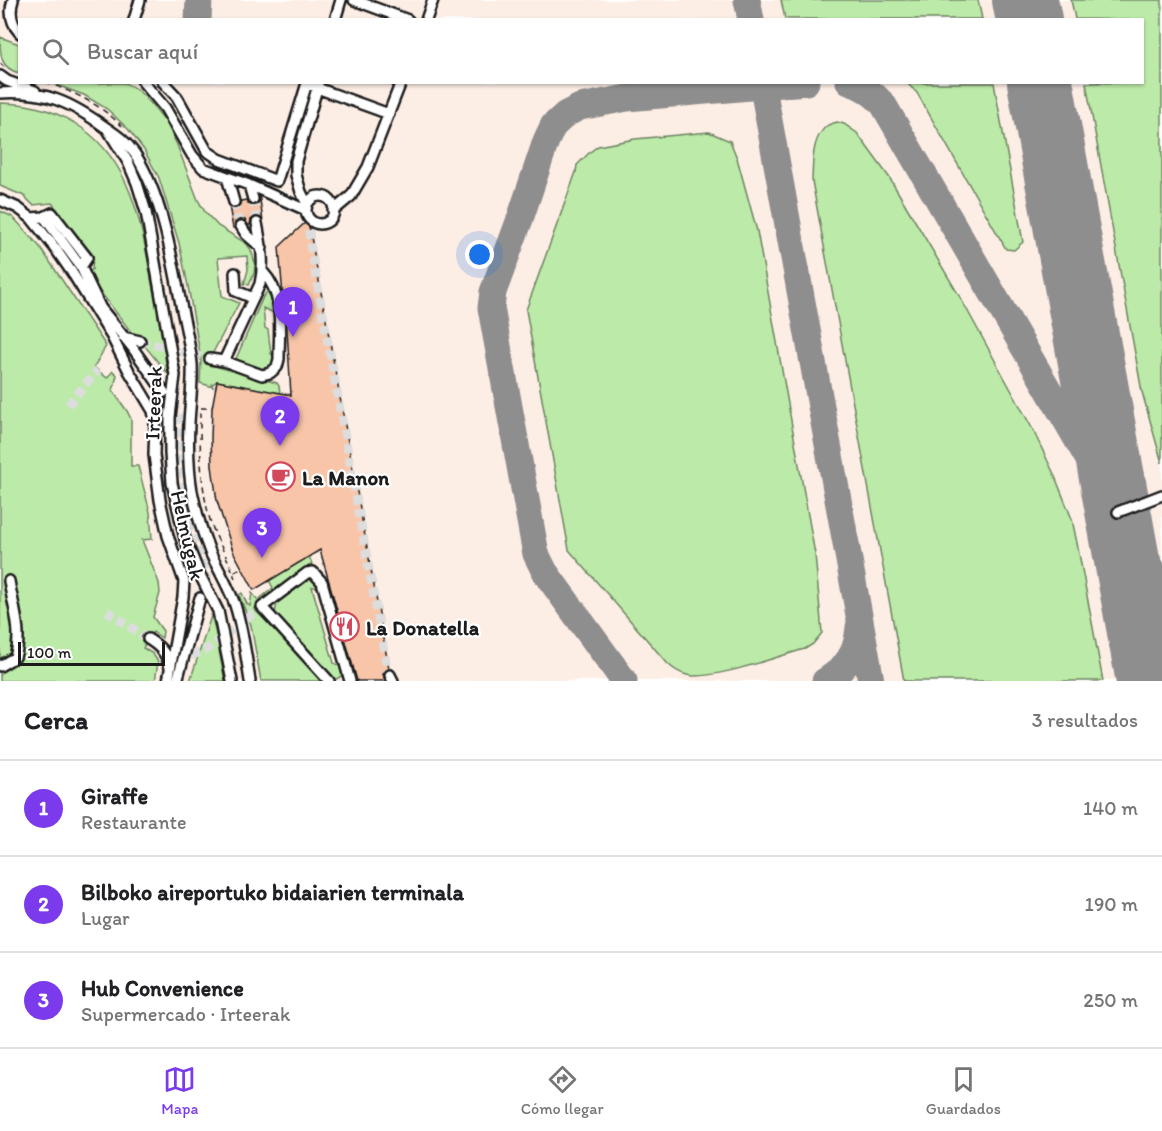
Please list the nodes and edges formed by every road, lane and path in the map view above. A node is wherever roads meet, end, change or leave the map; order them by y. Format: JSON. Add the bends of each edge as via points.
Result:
{"nodes":[{"id":1,"x":13,"y":0,"type":"edge"},
{"id":2,"x":140,"y":0,"type":"edge"},
{"id":3,"x":341,"y":0,"type":"edge"},
{"id":4,"x":354,"y":0,"type":"edge"},
{"id":5,"x":433,"y":2,"type":"edge"},
{"id":6,"x":136,"y":18,"type":"edge"},
{"id":7,"x":336,"y":18,"type":"edge"},
{"id":8,"x":403,"y":18,"type":"edge"},
{"id":9,"x":427,"y":18,"type":"edge"},
{"id":10,"x":18,"y":31,"type":"edge"},
{"id":11,"x":0,"y":76,"type":"edge"},
{"id":12,"x":145,"y":84,"type":"edge"},
{"id":13,"x":165,"y":84,"type":"edge"},
{"id":14,"x":307,"y":84,"type":"edge"},
{"id":15,"x":400,"y":84,"type":"edge"},
{"id":16,"x":318,"y":85,"type":"edge"},
{"id":17,"x":0,"y":93,"type":"edge"},
{"id":18,"x":54,"y":98,"type":"junction"},
{"id":19,"x":388,"y":114,"type":"junction"},
{"id":20,"x":106,"y":128,"type":"junction"},
{"id":21,"x":227,"y":177,"type":"junction"},
{"id":22,"x":249,"y":184,"type":"junction"},
{"id":23,"x":253,"y":199,"type":"tunnel mouth"},
{"id":24,"x":2,"y":201,"type":"edge"},
{"id":25,"x":234,"y":202,"type":"tunnel mouth"},
{"id":26,"x":307,"y":207,"type":"junction"},
{"id":27,"x":333,"y":211,"type":"junction"},
{"id":28,"x":31,"y":218,"type":"junction"},
{"id":29,"x":258,"y":223,"type":"tunnel mouth"},
{"id":30,"x":241,"y":226,"type":"tunnel mouth"},
{"id":31,"x":262,"y":248,"type":"junction"},
{"id":32,"x":263,"y":272,"type":"junction"},
{"id":33,"x":235,"y":273,"type":"dead end"},
{"id":34,"x":73,"y":274,"type":"junction"},
{"id":35,"x":253,"y":298,"type":"junction"},
{"id":36,"x":102,"y":311,"type":"junction"},
{"id":37,"x":123,"y":337,"type":"junction"},
{"id":38,"x":140,"y":340,"type":"tunnel mouth"},
{"id":39,"x":210,"y":359,"type":"tunnel mouth"},
{"id":40,"x":224,"y":361,"type":"junction"},
{"id":41,"x":164,"y":392,"type":"tunnel mouth"},
{"id":42,"x":200,"y":408,"type":"dead end"},
{"id":43,"x":213,"y":408,"type":"dead end"},
{"id":44,"x":1162,"y":495,"type":"edge"},
{"id":45,"x":1118,"y":512,"type":"dead end"},
{"id":46,"x":241,"y":568,"type":"dead end"},
{"id":47,"x":232,"y":572,"type":"dead end"},
{"id":48,"x":9,"y":581,"type":"dead end"},
{"id":49,"x":200,"y":598,"type":"tunnel mouth"},
{"id":50,"x":148,"y":639,"type":"tunnel mouth"},
{"id":51,"x":185,"y":660,"type":"junction"},
{"id":52,"x":0,"y":666,"type":"edge"},
{"id":53,"x":170,"y":670,"type":"junction"},
{"id":54,"x":168,"y":681,"type":"edge"},
{"id":55,"x":177,"y":681,"type":"edge"},
{"id":56,"x":182,"y":681,"type":"edge"},
{"id":57,"x":232,"y":681,"type":"edge"},
{"id":58,"x":250,"y":681,"type":"edge"},
{"id":59,"x":329,"y":681,"type":"edge"},
{"id":60,"x":348,"y":681,"type":"edge"}],
"edges":[{"from":1,"to":10,"type":"street","via":[[11,14]]},
{"from":2,"to":6,"type":"street"},
{"from":3,"to":7,"type":"street"},
{"from":4,"to":8,"type":"street"},
{"from":5,"to":9,"type":"street"},
{"from":11,"to":18,"type":"street"},
{"from":12,"to":21,"type":"street","via":[[203,168]]},
{"from":13,"to":14,"type":"street","via":[[177,97],[207,151],[277,181]]},
{"from":15,"to":19,"type":"street"},
{"from":16,"to":19,"type":"street"},
{"from":16,"to":26,"type":"street","via":[[296,161],[296,175]]},
{"from":17,"to":18,"type":"street"},
{"from":18,"to":20,"type":"street"},
{"from":19,"to":27,"type":"street","via":[[368,167],[351,196]]},
{"from":20,"to":57,"type":"street","name":"Irteerak","via":[[128,162],[147,212],[175,375],[172,483],[185,539],[218,611]]},
{"from":20,"to":58,"type":"street","via":[[126,141],[135,154],[164,227],[192,362],[188,448],[192,490],[209,549],[234,603]]},
{"from":21,"to":22,"type":"street"},
{"from":21,"to":25,"type":"street"},
{"from":22,"to":23,"type":"street"},
{"from":22,"to":26,"type":"street"},
{"from":24,"to":28,"type":"street"},
{"from":26,"to":27,"type":"street","via":[[311,199],[323,196],[333,205]]},
{"from":26,"to":27,"type":"street","via":[[311,225],[326,222]]},
{"from":28,"to":34,"type":"street"},
{"from":28,"to":36,"type":"street","via":[[44,217],[81,267]]},
{"from":29,"to":31,"type":"street"},
{"from":30,"to":31,"type":"street"},
{"from":31,"to":32,"type":"street"},
{"from":32,"to":35,"type":"street"},
{"from":32,"to":40,"type":"street","via":[[278,300],[277,367],[262,375]]},
{"from":33,"to":35,"type":"street","via":[[236,291]]},
{"from":34,"to":36,"type":"street"},
{"from":34,"to":53,"type":"street","name":"Helmugak","via":[[154,415],[160,500],[184,581]]},
{"from":35,"to":40,"type":"street"},
{"from":36,"to":37,"type":"street"},
{"from":37,"to":38,"type":"street"},
{"from":37,"to":41,"type":"street"},
{"from":39,"to":40,"type":"street"},
{"from":42,"to":43,"type":"path"},
{"from":44,"to":45,"type":"street"},
{"from":46,"to":47,"type":"path"},
{"from":48,"to":52,"type":"street","via":[[19,637],[15,657]]},
{"from":49,"to":51,"type":"street"},
{"from":50,"to":53,"type":"street","via":[[166,655]]},
{"from":51,"to":55,"type":"street"},
{"from":51,"to":56,"type":"street"},
{"from":53,"to":54,"type":"street","name":"Helmugak"},
{"from":59,"to":60,"type":"street","via":[[259,609],[307,573],[313,572],[322,582]]}]}
